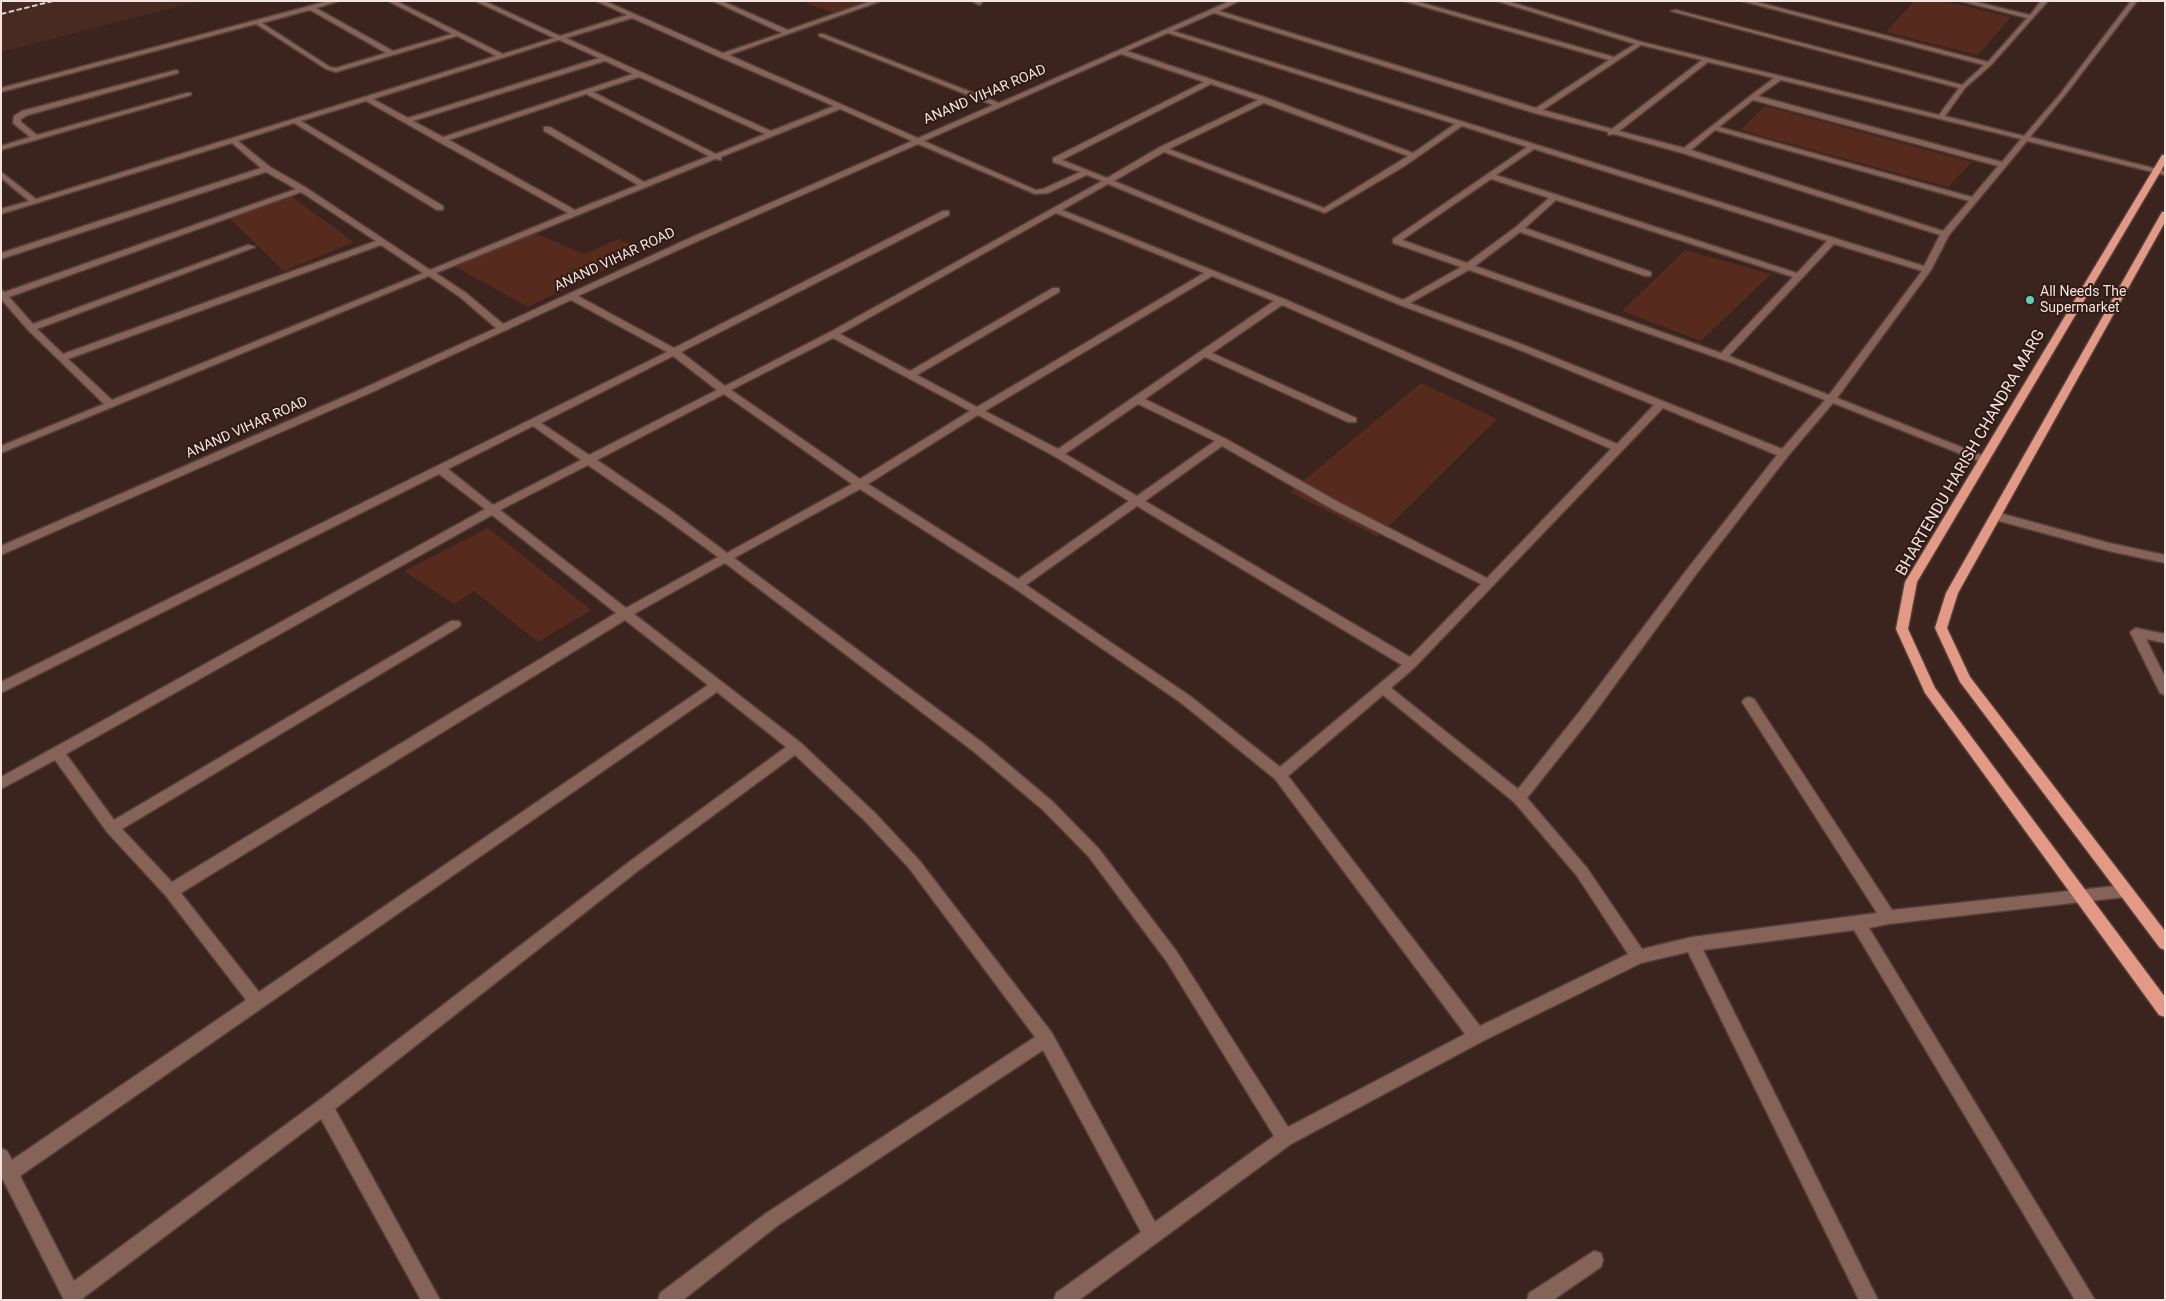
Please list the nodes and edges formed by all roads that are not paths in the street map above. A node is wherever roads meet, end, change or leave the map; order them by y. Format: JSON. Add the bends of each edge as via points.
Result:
{"nodes":[{"id":1,"x":336,"y":1,"type":"edge"},
{"id":2,"x":391,"y":1,"type":"edge"},
{"id":3,"x":478,"y":1,"type":"edge"},
{"id":4,"x":599,"y":1,"type":"edge"},
{"id":5,"x":716,"y":1,"type":"edge"},
{"id":6,"x":878,"y":1,"type":"edge"},
{"id":7,"x":1236,"y":1,"type":"edge"},
{"id":8,"x":1407,"y":1,"type":"edge"},
{"id":9,"x":1500,"y":1,"type":"edge"},
{"id":10,"x":1745,"y":1,"type":"edge"},
{"id":11,"x":1963,"y":1,"type":"edge"},
{"id":12,"x":2044,"y":1,"type":"edge"},
{"id":13,"x":2134,"y":1,"type":"edge"},
{"id":14,"x":311,"y":8,"type":"junction"},
{"id":15,"x":1213,"y":11,"type":"junction"},
{"id":16,"x":1674,"y":11,"type":"dead end"},
{"id":17,"x":631,"y":16,"type":"junction"},
{"id":18,"x":2032,"y":17,"type":"junction"},
{"id":19,"x":258,"y":23,"type":"junction"},
{"id":20,"x":1167,"y":31,"type":"junction"},
{"id":21,"x":788,"y":33,"type":"junction"},
{"id":22,"x":458,"y":34,"type":"junction"},
{"id":23,"x":821,"y":35,"type":"dead end"},
{"id":24,"x":560,"y":37,"type":"junction"},
{"id":25,"x":1640,"y":43,"type":"junction"},
{"id":26,"x":1119,"y":51,"type":"junction"},
{"id":27,"x":393,"y":54,"type":"junction"},
{"id":28,"x":500,"y":55,"type":"junction"},
{"id":29,"x":722,"y":56,"type":"junction"},
{"id":30,"x":604,"y":59,"type":"junction"},
{"id":31,"x":1615,"y":60,"type":"junction"},
{"id":32,"x":1708,"y":60,"type":"junction"},
{"id":33,"x":1989,"y":64,"type":"junction"},
{"id":34,"x":176,"y":72,"type":"dead end"},
{"id":35,"x":640,"y":74,"type":"junction"},
{"id":36,"x":1781,"y":77,"type":"junction"},
{"id":37,"x":1210,"y":82,"type":"junction"},
{"id":38,"x":1963,"y":87,"type":"junction"},
{"id":39,"x":1,"y":90,"type":"edge"},
{"id":40,"x":585,"y":92,"type":"junction"},
{"id":41,"x":190,"y":94,"type":"dead end"},
{"id":42,"x":1752,"y":96,"type":"junction"},
{"id":43,"x":367,"y":98,"type":"junction"},
{"id":44,"x":1264,"y":100,"type":"junction"},
{"id":45,"x":998,"y":105,"type":"junction"},
{"id":46,"x":841,"y":106,"type":"junction"},
{"id":47,"x":1537,"y":112,"type":"junction"},
{"id":48,"x":1941,"y":117,"type":"junction"},
{"id":49,"x":294,"y":120,"type":"junction"},
{"id":50,"x":408,"y":120,"type":"junction"},
{"id":51,"x":1460,"y":124,"type":"junction"},
{"id":52,"x":1716,"y":128,"type":"junction"},
{"id":53,"x":548,"y":129,"type":"dead end"},
{"id":54,"x":1611,"y":133,"type":"junction"},
{"id":55,"x":773,"y":135,"type":"junction"},
{"id":56,"x":2026,"y":137,"type":"junction"},
{"id":57,"x":36,"y":138,"type":"junction"},
{"id":58,"x":232,"y":139,"type":"junction"},
{"id":59,"x":918,"y":139,"type":"junction"},
{"id":60,"x":442,"y":140,"type":"junction"},
{"id":61,"x":1533,"y":146,"type":"junction"},
{"id":62,"x":1,"y":148,"type":"edge"},
{"id":63,"x":1164,"y":150,"type":"junction"},
{"id":64,"x":1685,"y":151,"type":"junction"},
{"id":65,"x":1414,"y":156,"type":"junction"},
{"id":66,"x":2165,"y":157,"type":"edge"},
{"id":67,"x":718,"y":158,"type":"junction"},
{"id":68,"x":2004,"y":165,"type":"junction"},
{"id":69,"x":267,"y":169,"type":"junction"},
{"id":70,"x":1086,"y":172,"type":"junction"},
{"id":71,"x":2161,"y":172,"type":"edge"},
{"id":72,"x":1,"y":174,"type":"edge"},
{"id":73,"x":1490,"y":176,"type":"junction"},
{"id":74,"x":1108,"y":181,"type":"junction"},
{"id":75,"x":645,"y":186,"type":"junction"},
{"id":76,"x":302,"y":189,"type":"junction"},
{"id":77,"x":1554,"y":198,"type":"junction"},
{"id":78,"x":1974,"y":200,"type":"junction"},
{"id":79,"x":34,"y":202,"type":"junction"},
{"id":80,"x":440,"y":208,"type":"dead end"},
{"id":81,"x":1056,"y":210,"type":"junction"},
{"id":82,"x":1,"y":212,"type":"edge"},
{"id":83,"x":946,"y":213,"type":"dead end"},
{"id":84,"x":575,"y":214,"type":"junction"},
{"id":85,"x":2165,"y":214,"type":"edge"},
{"id":86,"x":1519,"y":229,"type":"junction"},
{"id":87,"x":1946,"y":234,"type":"junction"},
{"id":88,"x":1832,"y":241,"type":"junction"},
{"id":89,"x":382,"y":242,"type":"junction"},
{"id":90,"x":251,"y":247,"type":"dead end"},
{"id":91,"x":1,"y":256,"type":"edge"},
{"id":92,"x":1470,"y":266,"type":"junction"},
{"id":93,"x":1927,"y":270,"type":"junction"},
{"id":94,"x":429,"y":272,"type":"junction"},
{"id":95,"x":1211,"y":273,"type":"junction"},
{"id":96,"x":1648,"y":274,"type":"dead end"},
{"id":97,"x":1798,"y":276,"type":"junction"},
{"id":98,"x":1056,"y":290,"type":"dead end"},
{"id":99,"x":3,"y":295,"type":"edge"},
{"id":100,"x":571,"y":296,"type":"junction"},
{"id":101,"x":1281,"y":301,"type":"junction"},
{"id":102,"x":1404,"y":303,"type":"junction"},
{"id":103,"x":31,"y":328,"type":"junction"},
{"id":104,"x":502,"y":328,"type":"junction"},
{"id":105,"x":833,"y":334,"type":"junction"},
{"id":106,"x":674,"y":352,"type":"junction"},
{"id":107,"x":1206,"y":354,"type":"junction"},
{"id":108,"x":1723,"y":357,"type":"junction"},
{"id":109,"x":62,"y":358,"type":"junction"},
{"id":110,"x":910,"y":375,"type":"junction"},
{"id":111,"x":724,"y":390,"type":"junction"},
{"id":112,"x":1832,"y":398,"type":"junction"},
{"id":113,"x":1139,"y":400,"type":"junction"},
{"id":114,"x":110,"y":404,"type":"junction"},
{"id":115,"x":1661,"y":404,"type":"junction"},
{"id":116,"x":976,"y":412,"type":"junction"},
{"id":117,"x":1352,"y":420,"type":"dead end"},
{"id":118,"x":532,"y":421,"type":"junction"},
{"id":119,"x":1222,"y":441,"type":"junction"},
{"id":120,"x":1617,"y":448,"type":"junction"},
{"id":121,"x":1,"y":450,"type":"edge"},
{"id":122,"x":1058,"y":454,"type":"junction"},
{"id":123,"x":1784,"y":454,"type":"junction"},
{"id":124,"x":590,"y":460,"type":"junction"},
{"id":125,"x":1985,"y":460,"type":"junction"},
{"id":126,"x":438,"y":468,"type":"junction"},
{"id":127,"x":860,"y":484,"type":"junction"},
{"id":128,"x":1137,"y":500,"type":"junction"},
{"id":129,"x":492,"y":510,"type":"junction"},
{"id":130,"x":1996,"y":516,"type":"junction"},
{"id":131,"x":3,"y":547,"type":"edge"},
{"id":132,"x":725,"y":558,"type":"junction"},
{"id":133,"x":2165,"y":559,"type":"edge"},
{"id":134,"x":1488,"y":583,"type":"junction"},
{"id":135,"x":1018,"y":585,"type":"junction"},
{"id":136,"x":626,"y":613,"type":"junction"},
{"id":137,"x":455,"y":624,"type":"dead end"},
{"id":138,"x":2165,"y":639,"type":"edge"},
{"id":139,"x":1411,"y":664,"type":"junction"},
{"id":140,"x":716,"y":686,"type":"junction"},
{"id":141,"x":1,"y":688,"type":"edge"},
{"id":142,"x":1384,"y":689,"type":"junction"},
{"id":143,"x":2165,"y":690,"type":"edge"},
{"id":144,"x":1749,"y":702,"type":"dead end"},
{"id":145,"x":796,"y":747,"type":"junction"},
{"id":146,"x":57,"y":753,"type":"junction"},
{"id":147,"x":1280,"y":776,"type":"junction"},
{"id":148,"x":1,"y":784,"type":"edge"},
{"id":149,"x":1519,"y":798,"type":"junction"},
{"id":150,"x":112,"y":828,"type":"junction"},
{"id":151,"x":171,"y":891,"type":"junction"},
{"id":152,"x":2125,"y":891,"type":"junction"},
{"id":153,"x":2081,"y":896,"type":"junction"},
{"id":154,"x":1888,"y":917,"type":"junction"},
{"id":155,"x":1858,"y":923,"type":"junction"},
{"id":156,"x":2165,"y":943,"type":"edge"},
{"id":157,"x":1692,"y":944,"type":"junction"},
{"id":158,"x":1638,"y":956,"type":"junction"},
{"id":159,"x":257,"y":1002,"type":"junction"},
{"id":160,"x":2165,"y":1010,"type":"edge"},
{"id":161,"x":1477,"y":1036,"type":"junction"},
{"id":162,"x":1046,"y":1039,"type":"junction"},
{"id":163,"x":324,"y":1107,"type":"junction"},
{"id":164,"x":1285,"y":1138,"type":"junction"},
{"id":165,"x":5,"y":1165,"type":"edge"},
{"id":166,"x":1152,"y":1235,"type":"junction"},
{"id":167,"x":1594,"y":1260,"type":"dead end"},
{"id":168,"x":73,"y":1297,"type":"edge"},
{"id":169,"x":431,"y":1300,"type":"edge"},
{"id":170,"x":667,"y":1300,"type":"edge"},
{"id":171,"x":1064,"y":1300,"type":"edge"},
{"id":172,"x":1536,"y":1300,"type":"edge"},
{"id":173,"x":1869,"y":1300,"type":"edge"},
{"id":174,"x":2086,"y":1300,"type":"edge"}],
"edges":[{"from":1,"to":14,"type":"street"},
{"from":2,"to":22,"type":"street"},
{"from":3,"to":24,"type":"street"},
{"from":4,"to":17,"type":"street"},
{"from":5,"to":21,"type":"street"},
{"from":6,"to":21,"type":"street"},
{"from":7,"to":15,"type":"street","name":"ANAND VIHAR ROAD"},
{"from":8,"to":31,"type":"street"},
{"from":9,"to":25,"type":"street"},
{"from":10,"to":33,"type":"street"},
{"from":11,"to":18,"type":"street"},
{"from":12,"to":18,"type":"street"},
{"from":13,"to":56,"type":"street"},
{"from":14,"to":19,"type":"street"},
{"from":14,"to":27,"type":"street"},
{"from":15,"to":20,"type":"street","name":"ANAND VIHAR ROAD"},
{"from":15,"to":47,"type":"street"},
{"from":16,"to":38,"type":"street"},
{"from":17,"to":24,"type":"street"},
{"from":17,"to":29,"type":"street"},
{"from":18,"to":33,"type":"street"},
{"from":19,"to":27,"type":"street","via":[[331,70]]},
{"from":19,"to":39,"type":"street"},
{"from":20,"to":26,"type":"street","name":"ANAND VIHAR ROAD"},
{"from":20,"to":51,"type":"street"},
{"from":21,"to":29,"type":"street"},
{"from":22,"to":27,"type":"street"},
{"from":22,"to":28,"type":"street"},
{"from":23,"to":45,"type":"street"},
{"from":24,"to":28,"type":"street"},
{"from":24,"to":30,"type":"street"},
{"from":25,"to":31,"type":"street"},
{"from":25,"to":32,"type":"street"},
{"from":26,"to":37,"type":"street"},
{"from":26,"to":45,"type":"street","name":"ANAND VIHAR ROAD"},
{"from":28,"to":43,"type":"street"},
{"from":29,"to":46,"type":"street"},
{"from":30,"to":35,"type":"street"},
{"from":30,"to":50,"type":"street"},
{"from":31,"to":47,"type":"street"},
{"from":32,"to":36,"type":"street"},
{"from":32,"to":54,"type":"street"},
{"from":33,"to":38,"type":"street"},
{"from":34,"to":57,"type":"street","via":[[25,113],[17,118],[17,123]]},
{"from":35,"to":40,"type":"street"},
{"from":35,"to":55,"type":"street"},
{"from":36,"to":42,"type":"street"},
{"from":36,"to":48,"type":"street"},
{"from":37,"to":44,"type":"street"},
{"from":37,"to":70,"type":"street","via":[[1056,160]]},
{"from":38,"to":48,"type":"street"},
{"from":40,"to":60,"type":"street"},
{"from":40,"to":67,"type":"street"},
{"from":41,"to":57,"type":"street"},
{"from":42,"to":52,"type":"street"},
{"from":42,"to":68,"type":"street"},
{"from":43,"to":49,"type":"street"},
{"from":43,"to":50,"type":"street"},
{"from":44,"to":63,"type":"street"},
{"from":44,"to":65,"type":"street"},
{"from":45,"to":59,"type":"street","name":"ANAND VIHAR ROAD"},
{"from":46,"to":55,"type":"street"},
{"from":46,"to":59,"type":"street"},
{"from":47,"to":54,"type":"street"},
{"from":48,"to":56,"type":"street"},
{"from":49,"to":58,"type":"street"},
{"from":49,"to":80,"type":"street"},
{"from":50,"to":60,"type":"street"},
{"from":51,"to":61,"type":"street"},
{"from":51,"to":65,"type":"street"},
{"from":52,"to":64,"type":"street"},
{"from":52,"to":78,"type":"street"},
{"from":53,"to":75,"type":"street"},
{"from":54,"to":64,"type":"street"},
{"from":55,"to":67,"type":"street"},
{"from":56,"to":68,"type":"street"},
{"from":56,"to":71,"type":"street"},
{"from":57,"to":62,"type":"street"},
{"from":58,"to":69,"type":"street"},
{"from":58,"to":79,"type":"street"},
{"from":59,"to":70,"type":"street","via":[[1036,192]]},
{"from":59,"to":100,"type":"street","name":"ANAND VIHAR ROAD"},
{"from":60,"to":84,"type":"street"},
{"from":61,"to":73,"type":"street"},
{"from":61,"to":88,"type":"street"},
{"from":63,"to":65,"type":"street","via":[[1325,211]]},
{"from":63,"to":74,"type":"street"},
{"from":64,"to":87,"type":"street"},
{"from":66,"to":71,"type":"main road","name":"BHARTENDU HARISH CHANDRA MARG"},
{"from":67,"to":75,"type":"street"},
{"from":68,"to":78,"type":"street"},
{"from":69,"to":76,"type":"street"},
{"from":69,"to":91,"type":"street"},
{"from":70,"to":74,"type":"street"},
{"from":71,"to":125,"type":"main road","name":"BHARTENDU HARISH CHANDRA MARG"},
{"from":72,"to":79,"type":"street"},
{"from":73,"to":77,"type":"street"},
{"from":73,"to":92,"type":"street","via":[[1396,241]]},
{"from":74,"to":81,"type":"street"},
{"from":74,"to":102,"type":"street"},
{"from":75,"to":84,"type":"street"},
{"from":76,"to":89,"type":"street"},
{"from":76,"to":99,"type":"street"},
{"from":77,"to":86,"type":"street"},
{"from":77,"to":97,"type":"street"},
{"from":78,"to":87,"type":"street"},
{"from":79,"to":82,"type":"street"},
{"from":81,"to":95,"type":"street"},
{"from":81,"to":105,"type":"street"},
{"from":83,"to":106,"type":"street"},
{"from":84,"to":94,"type":"street"},
{"from":85,"to":130,"type":"main road"},
{"from":86,"to":92,"type":"street"},
{"from":86,"to":96,"type":"street"},
{"from":87,"to":93,"type":"street"},
{"from":88,"to":93,"type":"street"},
{"from":88,"to":97,"type":"street"},
{"from":89,"to":94,"type":"street"},
{"from":89,"to":109,"type":"street"},
{"from":90,"to":103,"type":"street"},
{"from":92,"to":102,"type":"street"},
{"from":92,"to":108,"type":"street"},
{"from":93,"to":112,"type":"street"},
{"from":94,"to":104,"type":"street"},
{"from":94,"to":114,"type":"street"},
{"from":95,"to":101,"type":"street"},
{"from":95,"to":116,"type":"street"},
{"from":97,"to":108,"type":"street"},
{"from":98,"to":110,"type":"street"},
{"from":99,"to":103,"type":"street"},
{"from":100,"to":104,"type":"street","name":"ANAND VIHAR ROAD"},
{"from":100,"to":106,"type":"street"},
{"from":101,"to":107,"type":"street"},
{"from":101,"to":120,"type":"street"},
{"from":102,"to":115,"type":"street"},
{"from":103,"to":109,"type":"street"},
{"from":104,"to":131,"type":"street","name":"ANAND VIHAR ROAD","via":[[366,391]]},
{"from":105,"to":110,"type":"street"},
{"from":105,"to":111,"type":"street"},
{"from":106,"to":111,"type":"street"},
{"from":106,"to":118,"type":"street"},
{"from":107,"to":113,"type":"street"},
{"from":107,"to":117,"type":"street"},
{"from":108,"to":112,"type":"street"},
{"from":109,"to":114,"type":"street"},
{"from":110,"to":116,"type":"street"},
{"from":111,"to":124,"type":"street"},
{"from":111,"to":127,"type":"street"},
{"from":112,"to":123,"type":"street"},
{"from":112,"to":125,"type":"street"},
{"from":113,"to":119,"type":"street"},
{"from":113,"to":122,"type":"street"},
{"from":114,"to":121,"type":"street"},
{"from":115,"to":120,"type":"street"},
{"from":115,"to":123,"type":"street"},
{"from":116,"to":122,"type":"street"},
{"from":116,"to":127,"type":"street"},
{"from":118,"to":124,"type":"street"},
{"from":118,"to":126,"type":"street"},
{"from":119,"to":128,"type":"street"},
{"from":119,"to":134,"type":"street","via":[[1338,507]]},
{"from":120,"to":134,"type":"street"},
{"from":122,"to":128,"type":"street"},
{"from":123,"to":149,"type":"street"},
{"from":124,"to":129,"type":"street"},
{"from":124,"to":132,"type":"street"},
{"from":125,"to":153,"type":"main road","name":"BHARTENDU HARISH CHANDRA MARG","via":[[1911,582],[1902,629],[1930,690]]},
{"from":126,"to":129,"type":"street"},
{"from":126,"to":141,"type":"street"},
{"from":127,"to":132,"type":"street"},
{"from":127,"to":135,"type":"street"},
{"from":128,"to":135,"type":"street"},
{"from":128,"to":139,"type":"street"},
{"from":129,"to":136,"type":"street"},
{"from":129,"to":146,"type":"street"},
{"from":130,"to":133,"type":"street"},
{"from":130,"to":152,"type":"main road","via":[[1952,593],[1941,628],[1965,679]]},
{"from":132,"to":136,"type":"street"},
{"from":132,"to":164,"type":"street","via":[[978,747],[1048,806],[1094,853],[1172,958]]},
{"from":134,"to":139,"type":"street"},
{"from":135,"to":147,"type":"street","via":[[1185,699]]},
{"from":136,"to":140,"type":"street"},
{"from":136,"to":151,"type":"street"},
{"from":137,"to":150,"type":"street"},
{"from":138,"to":143,"type":"street","via":[[2136,632]]},
{"from":139,"to":142,"type":"street"},
{"from":140,"to":145,"type":"street"},
{"from":140,"to":159,"type":"street"},
{"from":142,"to":147,"type":"street"},
{"from":142,"to":149,"type":"street"},
{"from":144,"to":154,"type":"street"},
{"from":145,"to":162,"type":"street","via":[[914,864]]},
{"from":145,"to":163,"type":"street","via":[[634,866]]},
{"from":146,"to":148,"type":"street"},
{"from":146,"to":150,"type":"street"},
{"from":147,"to":161,"type":"street"},
{"from":149,"to":158,"type":"street","via":[[1582,872]]},
{"from":150,"to":151,"type":"street"},
{"from":151,"to":159,"type":"street"},
{"from":152,"to":153,"type":"street"},
{"from":152,"to":156,"type":"main road"},
{"from":153,"to":154,"type":"street"},
{"from":153,"to":160,"type":"main road","name":"BHARTENDU HARISH CHANDRA MARG"},
{"from":154,"to":155,"type":"street"},
{"from":155,"to":157,"type":"street"},
{"from":155,"to":174,"type":"street"},
{"from":157,"to":158,"type":"street"},
{"from":157,"to":173,"type":"street"},
{"from":158,"to":161,"type":"street"},
{"from":159,"to":165,"type":"street"},
{"from":161,"to":164,"type":"street"},
{"from":162,"to":166,"type":"street"},
{"from":162,"to":170,"type":"street","via":[[771,1220]]},
{"from":163,"to":168,"type":"street"},
{"from":163,"to":169,"type":"street"},
{"from":164,"to":166,"type":"street"},
{"from":165,"to":168,"type":"street"},
{"from":166,"to":171,"type":"street"},
{"from":167,"to":172,"type":"street"}]}
